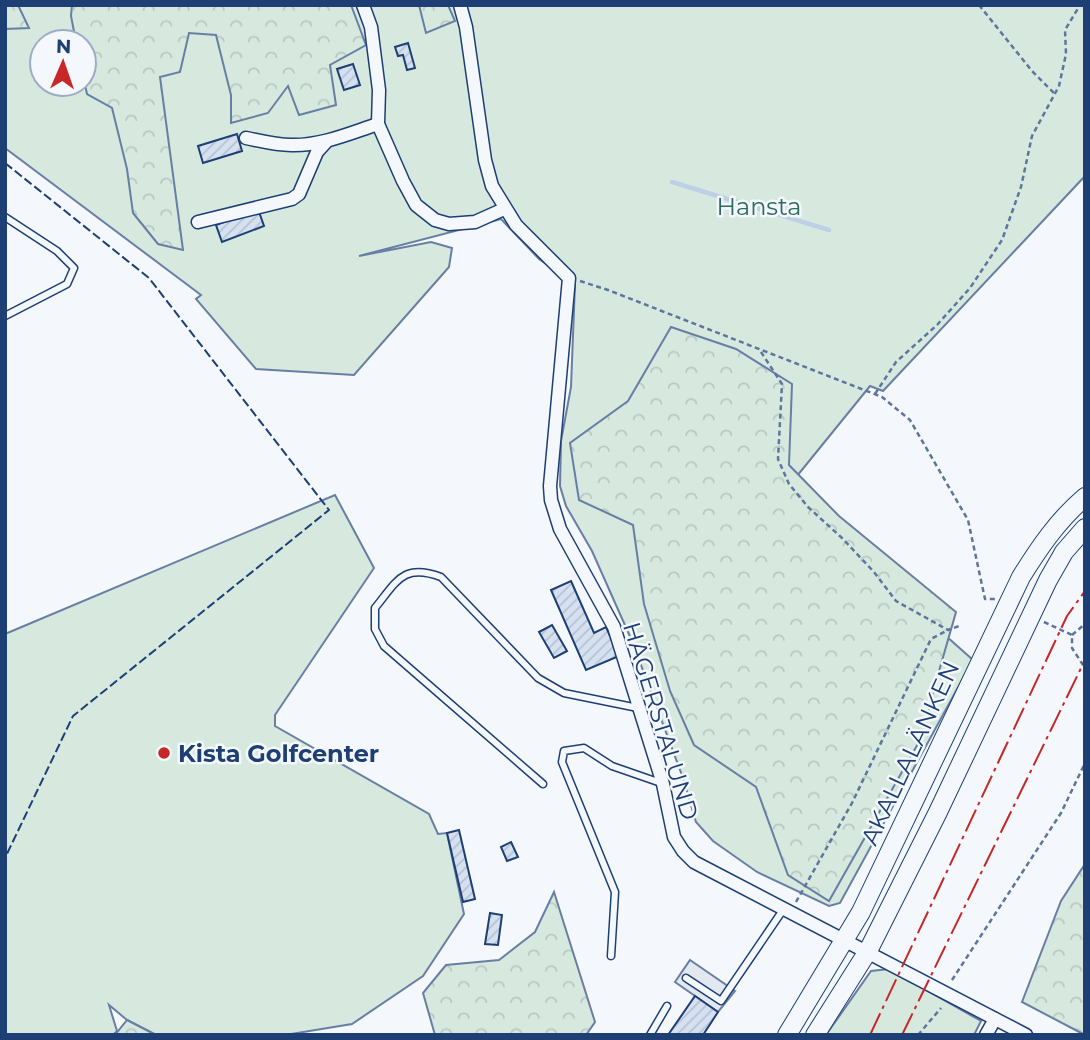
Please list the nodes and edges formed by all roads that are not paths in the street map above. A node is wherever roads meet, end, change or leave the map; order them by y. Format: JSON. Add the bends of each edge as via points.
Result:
{"nodes":[{"id":1,"x":363,"y":5,"type":"edge"},
{"id":2,"x":460,"y":5,"type":"edge"},
{"id":3,"x":378,"y":124,"type":"junction"},
{"id":4,"x":246,"y":138,"type":"dead end"},
{"id":5,"x":327,"y":141,"type":"junction"},
{"id":6,"x":504,"y":209,"type":"junction"},
{"id":7,"x":5,"y":217,"type":"edge"},
{"id":8,"x":198,"y":222,"type":"dead end"},
{"id":9,"x":5,"y":316,"type":"edge"},
{"id":10,"x":1085,"y":497,"type":"edge"},
{"id":11,"x":1085,"y":528,"type":"edge"},
{"id":12,"x":640,"y":708,"type":"junction"},
{"id":13,"x":543,"y":784,"type":"dead end"},
{"id":14,"x":663,"y":784,"type":"junction"},
{"id":15,"x":786,"y":911,"type":"junction"},
{"id":16,"x":845,"y":940,"type":"junction"},
{"id":17,"x":868,"y":951,"type":"junction"},
{"id":18,"x":611,"y":956,"type":"dead end"},
{"id":19,"x":686,"y":978,"type":"dead end"},
{"id":20,"x":667,"y":1006,"type":"dead end"},
{"id":21,"x":995,"y":1019,"type":"junction"},
{"id":22,"x":650,"y":1035,"type":"edge"},
{"id":23,"x":787,"y":1035,"type":"edge"},
{"id":24,"x":815,"y":1035,"type":"edge"},
{"id":25,"x":986,"y":1035,"type":"edge"},
{"id":26,"x":1026,"y":1035,"type":"edge"}],
"edges":[{"from":1,"to":3,"type":"street","via":[[372,27]]},
{"from":2,"to":6,"type":"street","via":[[485,160]]},
{"from":3,"to":5,"type":"street"},
{"from":3,"to":6,"type":"street","via":[[416,205],[435,220],[475,222]]},
{"from":4,"to":5,"type":"street","via":[[288,145]]},
{"from":5,"to":8,"type":"street","via":[[292,199]]},
{"from":6,"to":12,"type":"street","name":"HÄGERSTALUND","via":[[569,278],[551,500],[560,529],[614,627]]},
{"from":7,"to":9,"type":"lane","via":[[57,251],[74,268],[67,284]]},
{"from":10,"to":16,"type":"main road","name":"AKALLALÄNKEN","via":[[1058,523],[1021,577]]},
{"from":11,"to":17,"type":"main road","name":"AKALLALÄNKEN","via":[[1064,552],[1041,592]]},
{"from":12,"to":13,"type":"lane","via":[[564,693],[538,678],[441,577],[424,570],[402,576],[375,608],[375,629],[384,646]]},
{"from":12,"to":14,"type":"street","name":"HÄGERSTALUND"},
{"from":14,"to":15,"type":"street","name":"HÄGERSTALUND","via":[[669,821],[683,851],[694,862]]},
{"from":14,"to":18,"type":"lane","via":[[612,766],[584,748],[564,751],[562,762],[615,892]]},
{"from":15,"to":16,"type":"street","name":"HÄGERSTALUND"},
{"from":15,"to":19,"type":"lane","via":[[721,1001]]},
{"from":16,"to":17,"type":"street","name":"HÄGERSTALUND"},
{"from":16,"to":23,"type":"main road","name":"AKALLALÄNKEN"},
{"from":17,"to":21,"type":"street","name":"HÄGERSTALUND"},
{"from":17,"to":24,"type":"main road","name":"AKALLALÄNKEN"},
{"from":20,"to":22,"type":"lane"},
{"from":21,"to":25,"type":"street"},
{"from":21,"to":26,"type":"street","name":"HÄGERSTALUND"}]}
